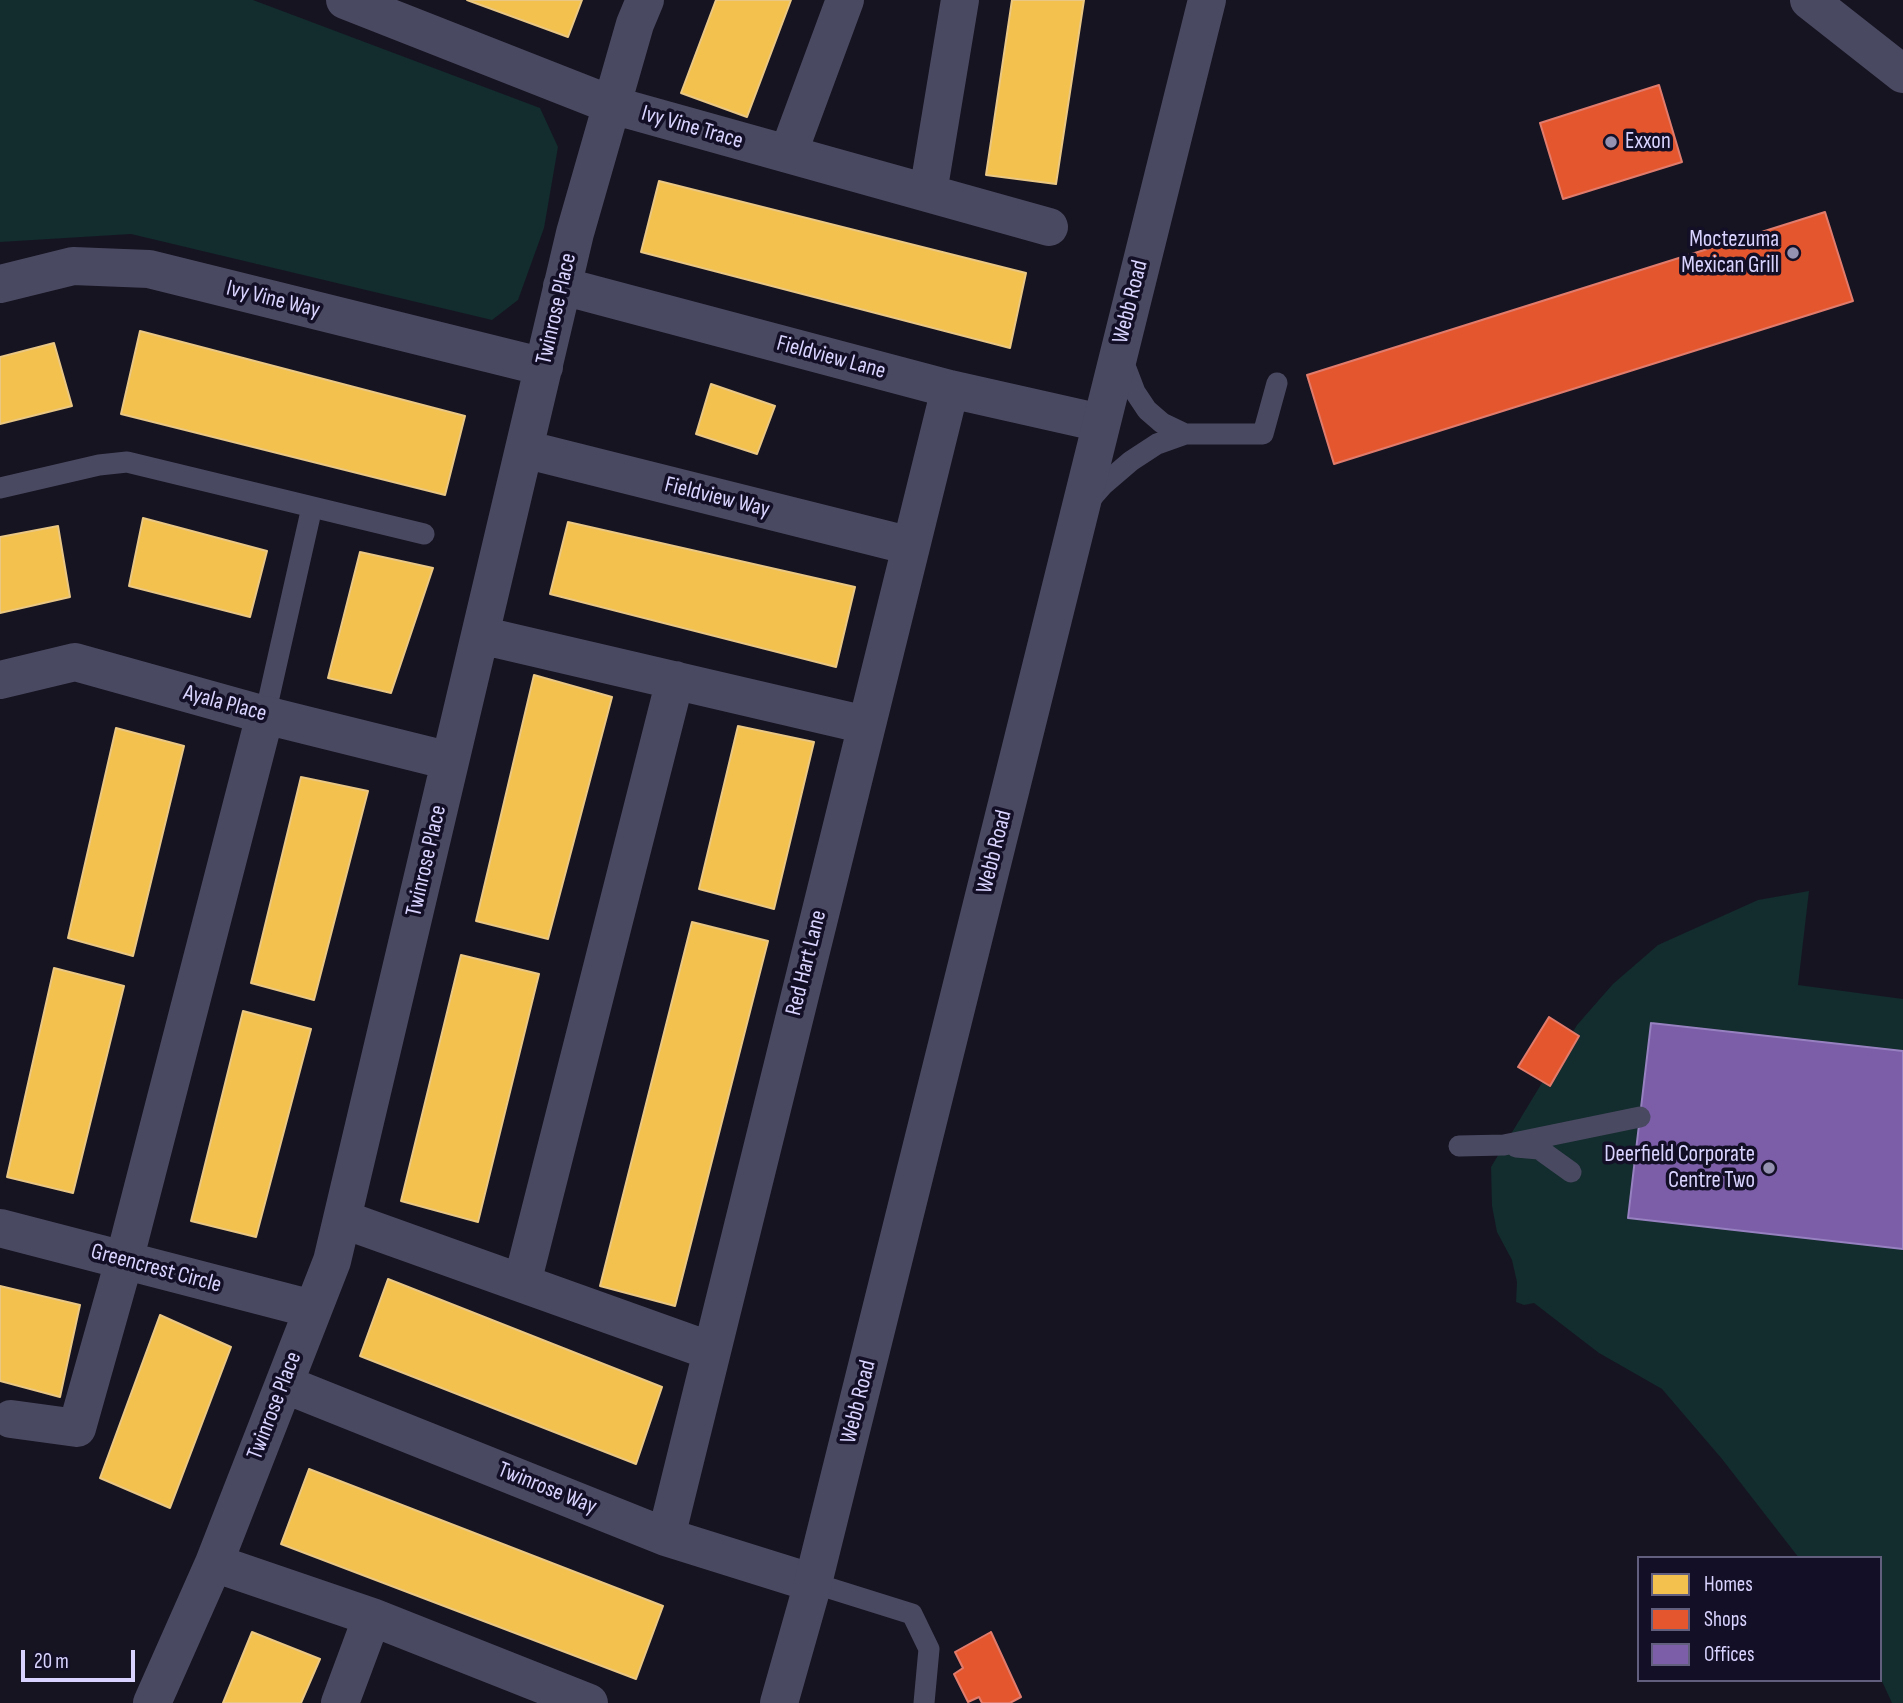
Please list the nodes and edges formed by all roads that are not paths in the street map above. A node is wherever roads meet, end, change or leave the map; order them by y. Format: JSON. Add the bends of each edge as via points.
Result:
{"nodes":[{"id":1,"x":345,"y":0,"type":"edge"},
{"id":2,"x":645,"y":0,"type":"edge"},
{"id":3,"x":845,"y":0,"type":"edge"},
{"id":4,"x":960,"y":0,"type":"edge"},
{"id":5,"x":1207,"y":0,"type":"edge"},
{"id":6,"x":1809,"y":0,"type":"edge"},
{"id":7,"x":1903,"y":74,"type":"edge"},
{"id":8,"x":612,"y":105,"type":"junction"},
{"id":9,"x":788,"y":154,"type":"junction"},
{"id":10,"x":928,"y":194,"type":"junction"},
{"id":11,"x":1049,"y":227,"type":"dead end"},
{"id":12,"x":0,"y":284,"type":"edge"},
{"id":13,"x":562,"y":286,"type":"junction"},
{"id":14,"x":1119,"y":351,"type":"junction"},
{"id":15,"x":544,"y":367,"type":"junction"},
{"id":16,"x":1277,"y":383,"type":"dead end"},
{"id":17,"x":950,"y":389,"type":"junction"},
{"id":18,"x":1101,"y":423,"type":"junction"},
{"id":19,"x":1185,"y":434,"type":"junction"},
{"id":20,"x":524,"y":449,"type":"junction"},
{"id":21,"x":0,"y":488,"type":"edge"},
{"id":22,"x":312,"y":507,"type":"junction"},
{"id":23,"x":1078,"y":515,"type":"junction"},
{"id":24,"x":424,"y":534,"type":"dead end"},
{"id":25,"x":911,"y":546,"type":"junction"},
{"id":26,"x":480,"y":635,"type":"junction"},
{"id":27,"x":0,"y":680,"type":"edge"},
{"id":28,"x":675,"y":680,"type":"junction"},
{"id":29,"x":265,"y":715,"type":"junction"},
{"id":30,"x":866,"y":725,"type":"junction"},
{"id":31,"x":450,"y":761,"type":"junction"},
{"id":32,"x":1640,"y":1117,"type":"dead end"},
{"id":33,"x":1504,"y":1145,"type":"junction"},
{"id":34,"x":1459,"y":1146,"type":"dead end"},
{"id":35,"x":1571,"y":1172,"type":"dead end"},
{"id":36,"x":342,"y":1219,"type":"junction"},
{"id":37,"x":0,"y":1228,"type":"edge"},
{"id":38,"x":124,"y":1261,"type":"junction"},
{"id":39,"x":522,"y":1283,"type":"junction"},
{"id":40,"x":312,"y":1310,"type":"junction"},
{"id":41,"x":710,"y":1352,"type":"junction"},
{"id":42,"x":284,"y":1384,"type":"junction"},
{"id":43,"x":11,"y":1419,"type":"dead end"},
{"id":44,"x":666,"y":1537,"type":"junction"},
{"id":45,"x":214,"y":1563,"type":"junction"},
{"id":46,"x":813,"y":1584,"type":"junction"},
{"id":47,"x":372,"y":1617,"type":"junction"},
{"id":48,"x":152,"y":1703,"type":"edge"},
{"id":49,"x":340,"y":1703,"type":"edge"},
{"id":50,"x":589,"y":1703,"type":"edge"},
{"id":51,"x":779,"y":1703,"type":"edge"},
{"id":52,"x":924,"y":1703,"type":"edge"}],
"edges":[{"from":1,"to":8,"type":"street","name":"Ivy Vine Trace"},
{"from":2,"to":8,"type":"street","name":"Twinrose Place"},
{"from":3,"to":9,"type":"street"},
{"from":4,"to":10,"type":"street"},
{"from":5,"to":14,"type":"street","name":"Webb Road"},
{"from":6,"to":7,"type":"street"},
{"from":8,"to":9,"type":"street","name":"Ivy Vine Trace"},
{"from":8,"to":13,"type":"street","name":"Twinrose Place"},
{"from":9,"to":10,"type":"street","name":"Ivy Vine Trace"},
{"from":10,"to":11,"type":"street","name":"Ivy Vine Trace"},
{"from":12,"to":15,"type":"street","name":"Ivy Vine Way","via":[[74,266],[149,269]]},
{"from":13,"to":15,"type":"street","name":"Twinrose Place"},
{"from":13,"to":17,"type":"street","name":"Fieldview Lane"},
{"from":14,"to":18,"type":"street","name":"Webb Road"},
{"from":14,"to":19,"type":"lane","via":[[1147,410]]},
{"from":15,"to":20,"type":"street","name":"Twinrose Place"},
{"from":16,"to":19,"type":"lane","via":[[1263,433]]},
{"from":17,"to":18,"type":"street","name":"Fieldview Lane"},
{"from":17,"to":25,"type":"street","name":"Red Hart Lane"},
{"from":18,"to":23,"type":"street","name":"Webb Road"},
{"from":19,"to":23,"type":"lane","via":[[1157,444],[1131,461]]},
{"from":20,"to":25,"type":"street","name":"Fieldview Way"},
{"from":20,"to":26,"type":"street","name":"Twinrose Place"},
{"from":21,"to":22,"type":"lane","via":[[127,462]]},
{"from":22,"to":24,"type":"lane"},
{"from":22,"to":29,"type":"lane"},
{"from":23,"to":46,"type":"street","name":"Webb Road"},
{"from":25,"to":30,"type":"street","name":"Red Hart Lane"},
{"from":26,"to":28,"type":"street"},
{"from":26,"to":31,"type":"street","name":"Twinrose Place"},
{"from":27,"to":29,"type":"street","name":"Ayala Place","via":[[75,662]]},
{"from":28,"to":30,"type":"street"},
{"from":28,"to":39,"type":"street"},
{"from":29,"to":31,"type":"street","name":"Ayala Place"},
{"from":29,"to":38,"type":"street"},
{"from":30,"to":41,"type":"street","name":"Red Hart Lane"},
{"from":31,"to":36,"type":"street","name":"Twinrose Place"},
{"from":32,"to":33,"type":"lane"},
{"from":33,"to":34,"type":"lane"},
{"from":33,"to":35,"type":"lane","via":[[1539,1149]]},
{"from":36,"to":39,"type":"street"},
{"from":36,"to":40,"type":"street","name":"Twinrose Place","via":[[332,1261]]},
{"from":37,"to":38,"type":"street","name":"Greencrest Circle"},
{"from":38,"to":40,"type":"street","name":"Greencrest Circle"},
{"from":38,"to":43,"type":"street","via":[[77,1428]]},
{"from":39,"to":41,"type":"street"},
{"from":40,"to":42,"type":"street","name":"Twinrose Place"},
{"from":41,"to":44,"type":"street","name":"Red Hart Lane"},
{"from":42,"to":44,"type":"street","name":"Twinrose Way"},
{"from":42,"to":45,"type":"street","name":"Twinrose Place"},
{"from":44,"to":46,"type":"street","name":"Twinrose Way"},
{"from":45,"to":47,"type":"street"},
{"from":45,"to":48,"type":"street","name":"Twinrose Place"},
{"from":46,"to":51,"type":"street","name":"Webb Road"},
{"from":46,"to":52,"type":"lane","via":[[912,1614],[929,1649]]},
{"from":47,"to":49,"type":"street"},
{"from":47,"to":50,"type":"street"}]}
